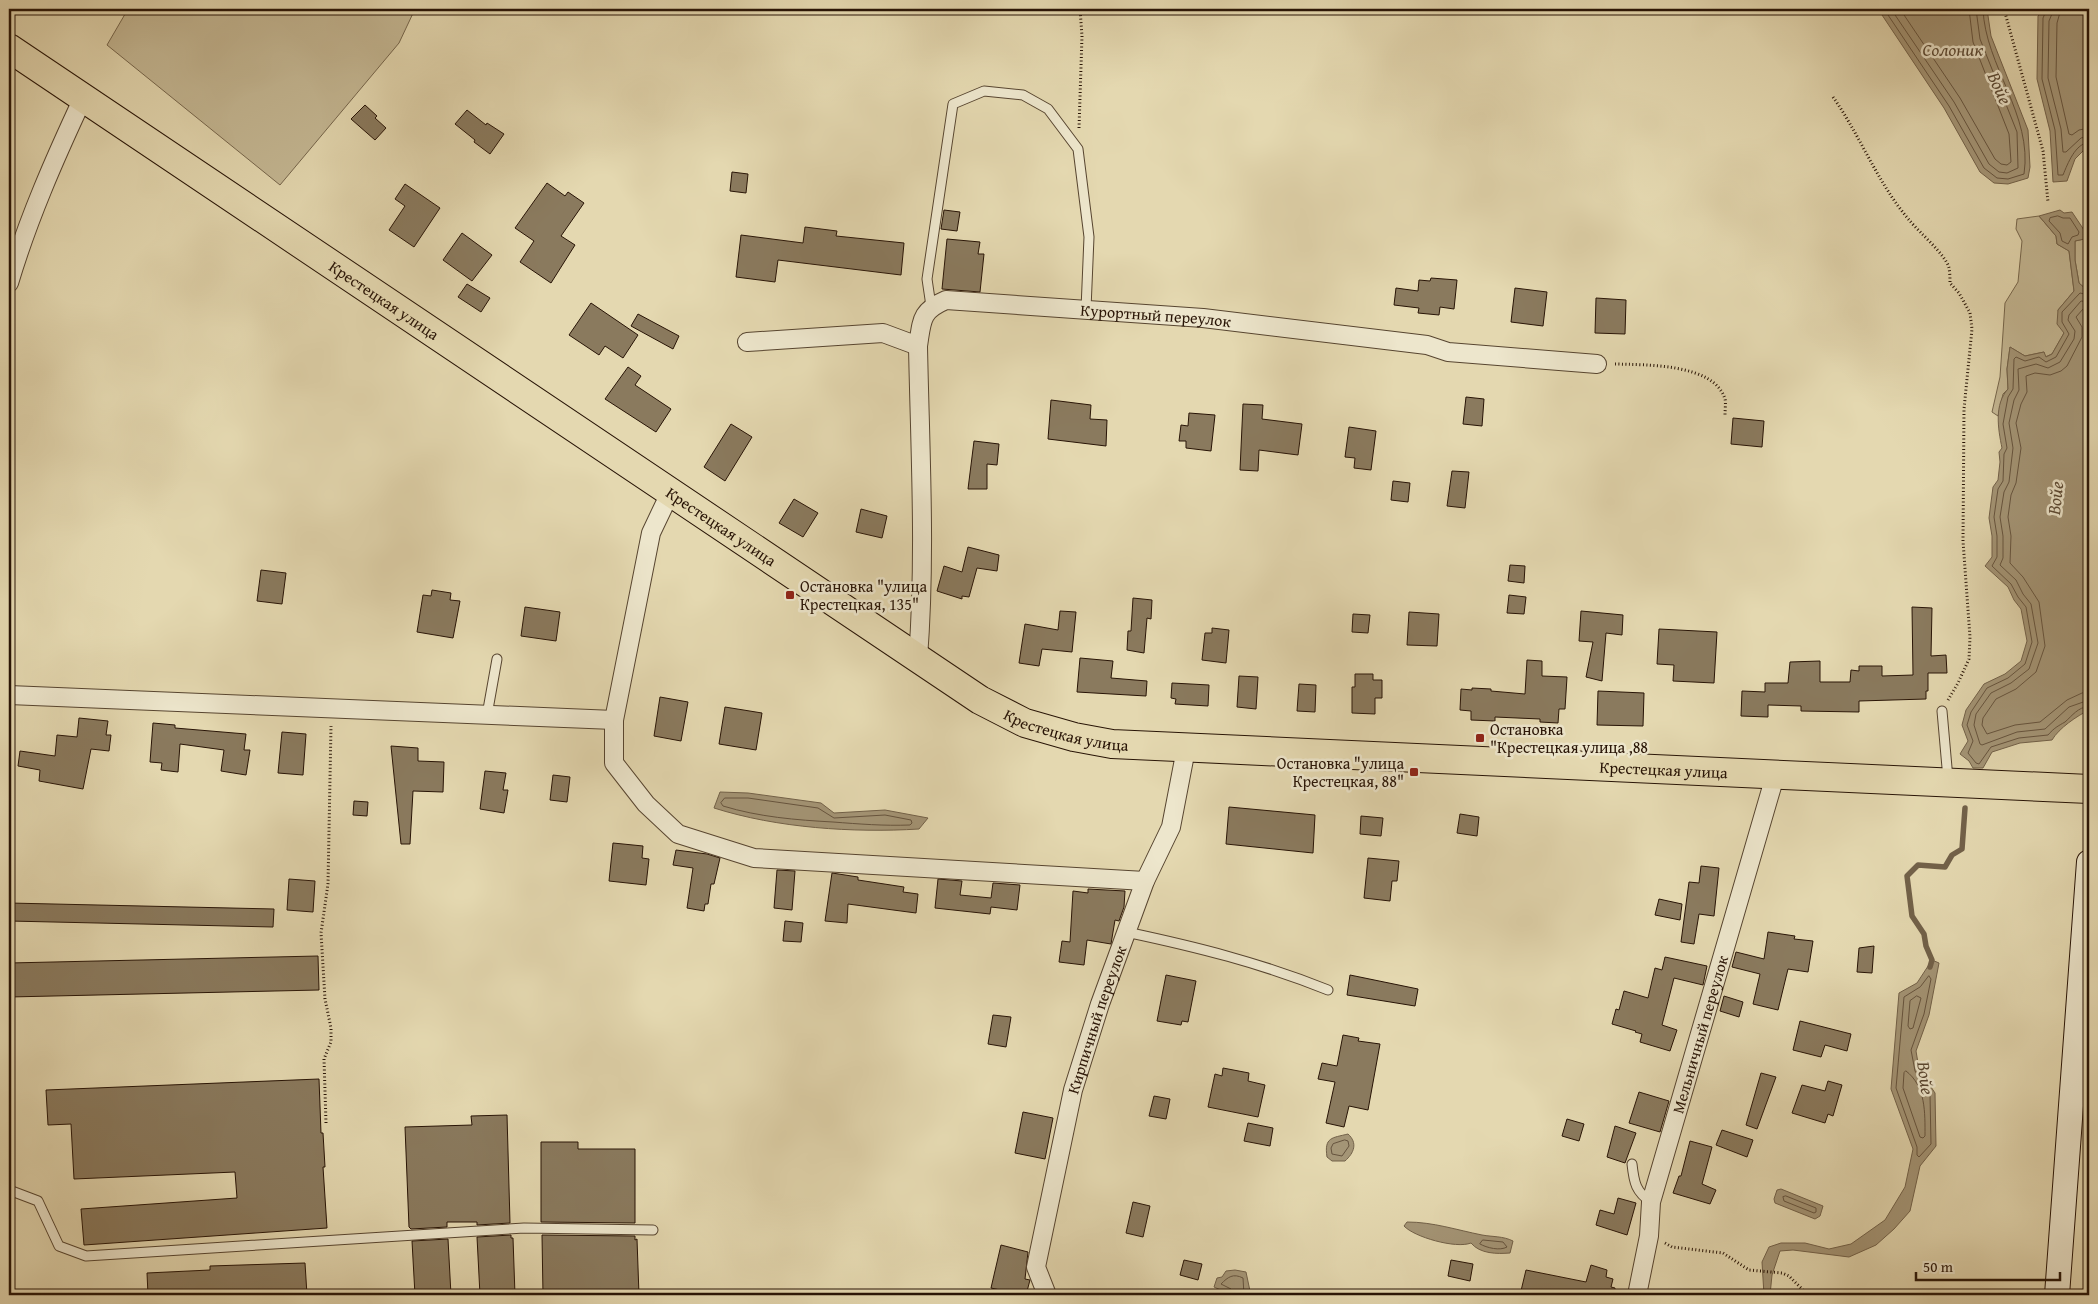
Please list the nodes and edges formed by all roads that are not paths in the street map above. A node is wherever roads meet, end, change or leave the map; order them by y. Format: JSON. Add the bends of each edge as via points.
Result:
{"nodes":[{"id":1,"x":9,"y":48,"type":"edge"},
{"id":2,"x":83,"y":98,"type":"junction"},
{"id":3,"x":9,"y":283,"type":"edge"},
{"id":4,"x":931,"y":306,"type":"junction"},
{"id":5,"x":1086,"y":309,"type":"junction"},
{"id":6,"x":747,"y":342,"type":"dead end"},
{"id":7,"x":918,"y":346,"type":"junction"},
{"id":8,"x":1597,"y":364,"type":"road end"},
{"id":9,"x":670,"y":493,"type":"junction"},
{"id":10,"x":918,"y":658,"type":"junction"},
{"id":11,"x":497,"y":659,"type":"dead end"},
{"id":12,"x":9,"y":695,"type":"edge"},
{"id":13,"x":1942,"y":711,"type":"road end"},
{"id":14,"x":487,"y":715,"type":"junction"},
{"id":15,"x":614,"y":720,"type":"junction"},
{"id":16,"x":1186,"y":749,"type":"junction"},
{"id":17,"x":1775,"y":776,"type":"junction"},
{"id":18,"x":1949,"y":784,"type":"junction"},
{"id":19,"x":2089,"y":790,"type":"edge"},
{"id":20,"x":2089,"y":862,"type":"edge"},
{"id":21,"x":1145,"y":881,"type":"junction"},
{"id":22,"x":2087,"y":929,"type":"edge"},
{"id":23,"x":1126,"y":932,"type":"junction"},
{"id":24,"x":1328,"y":990,"type":"dead end"},
{"id":25,"x":1632,"y":1164,"type":"dead end"},
{"id":26,"x":9,"y":1190,"type":"edge"},
{"id":27,"x":1651,"y":1202,"type":"junction"},
{"id":28,"x":653,"y":1230,"type":"dead end"},
{"id":29,"x":1047,"y":1295,"type":"edge"},
{"id":30,"x":1637,"y":1295,"type":"edge"},
{"id":31,"x":2056,"y":1295,"type":"edge"}],
"edges":[{"from":1,"to":2,"type":"main road","name":"Крестецкая улица"},
{"from":2,"to":3,"type":"street","via":[[21,243]]},
{"from":2,"to":9,"type":"main road","name":"Крестецкая улица"},
{"from":4,"to":5,"type":"street","name":"Курортный переулок","via":[[946,300]]},
{"from":4,"to":5,"type":"lane","via":[[927,279],[954,104],[984,91],[1023,95],[1048,109],[1078,149],[1089,237]]},
{"from":4,"to":7,"type":"street","via":[[922,322]]},
{"from":5,"to":8,"type":"street","name":"Курортный переулок","via":[[1427,345],[1448,352]]},
{"from":6,"to":7,"type":"street","via":[[883,332]]},
{"from":7,"to":10,"type":"street","via":[[922,612]]},
{"from":9,"to":10,"type":"main road","name":"Крестецкая улица"},
{"from":9,"to":15,"type":"street","via":[[651,533]]},
{"from":10,"to":16,"type":"main road","name":"Крестецкая улица","via":[[980,700],[1026,723],[1112,744]]},
{"from":11,"to":14,"type":"lane"},
{"from":12,"to":14,"type":"street"},
{"from":13,"to":18,"type":"lane"},
{"from":14,"to":15,"type":"street"},
{"from":15,"to":21,"type":"street","via":[[614,762],[646,804],[678,834],[754,858]]},
{"from":16,"to":17,"type":"main road","name":"Крестецкая улица"},
{"from":16,"to":21,"type":"street","name":"Кирпичный переулок","via":[[1171,827]]},
{"from":17,"to":18,"type":"main road","name":"Крестецкая улица"},
{"from":17,"to":27,"type":"street","name":"Мельничный переулок"},
{"from":18,"to":19,"type":"main road","name":"Крестецкая улица"},
{"from":20,"to":22,"type":"main road"},
{"from":21,"to":23,"type":"street","name":"Кирпичный переулок"},
{"from":22,"to":31,"type":"main road"},
{"from":23,"to":24,"type":"lane","via":[[1205,949],[1291,975]]},
{"from":23,"to":29,"type":"street","name":"Кирпичный переулок","via":[[1072,1090],[1036,1268]]},
{"from":25,"to":27,"type":"lane","via":[[1633,1178],[1640,1195]]},
{"from":26,"to":28,"type":"lane","via":[[38,1201],[59,1246],[86,1256],[524,1228]]},
{"from":27,"to":30,"type":"street","name":"Мельничный переулок","via":[[1649,1236]]}]}
